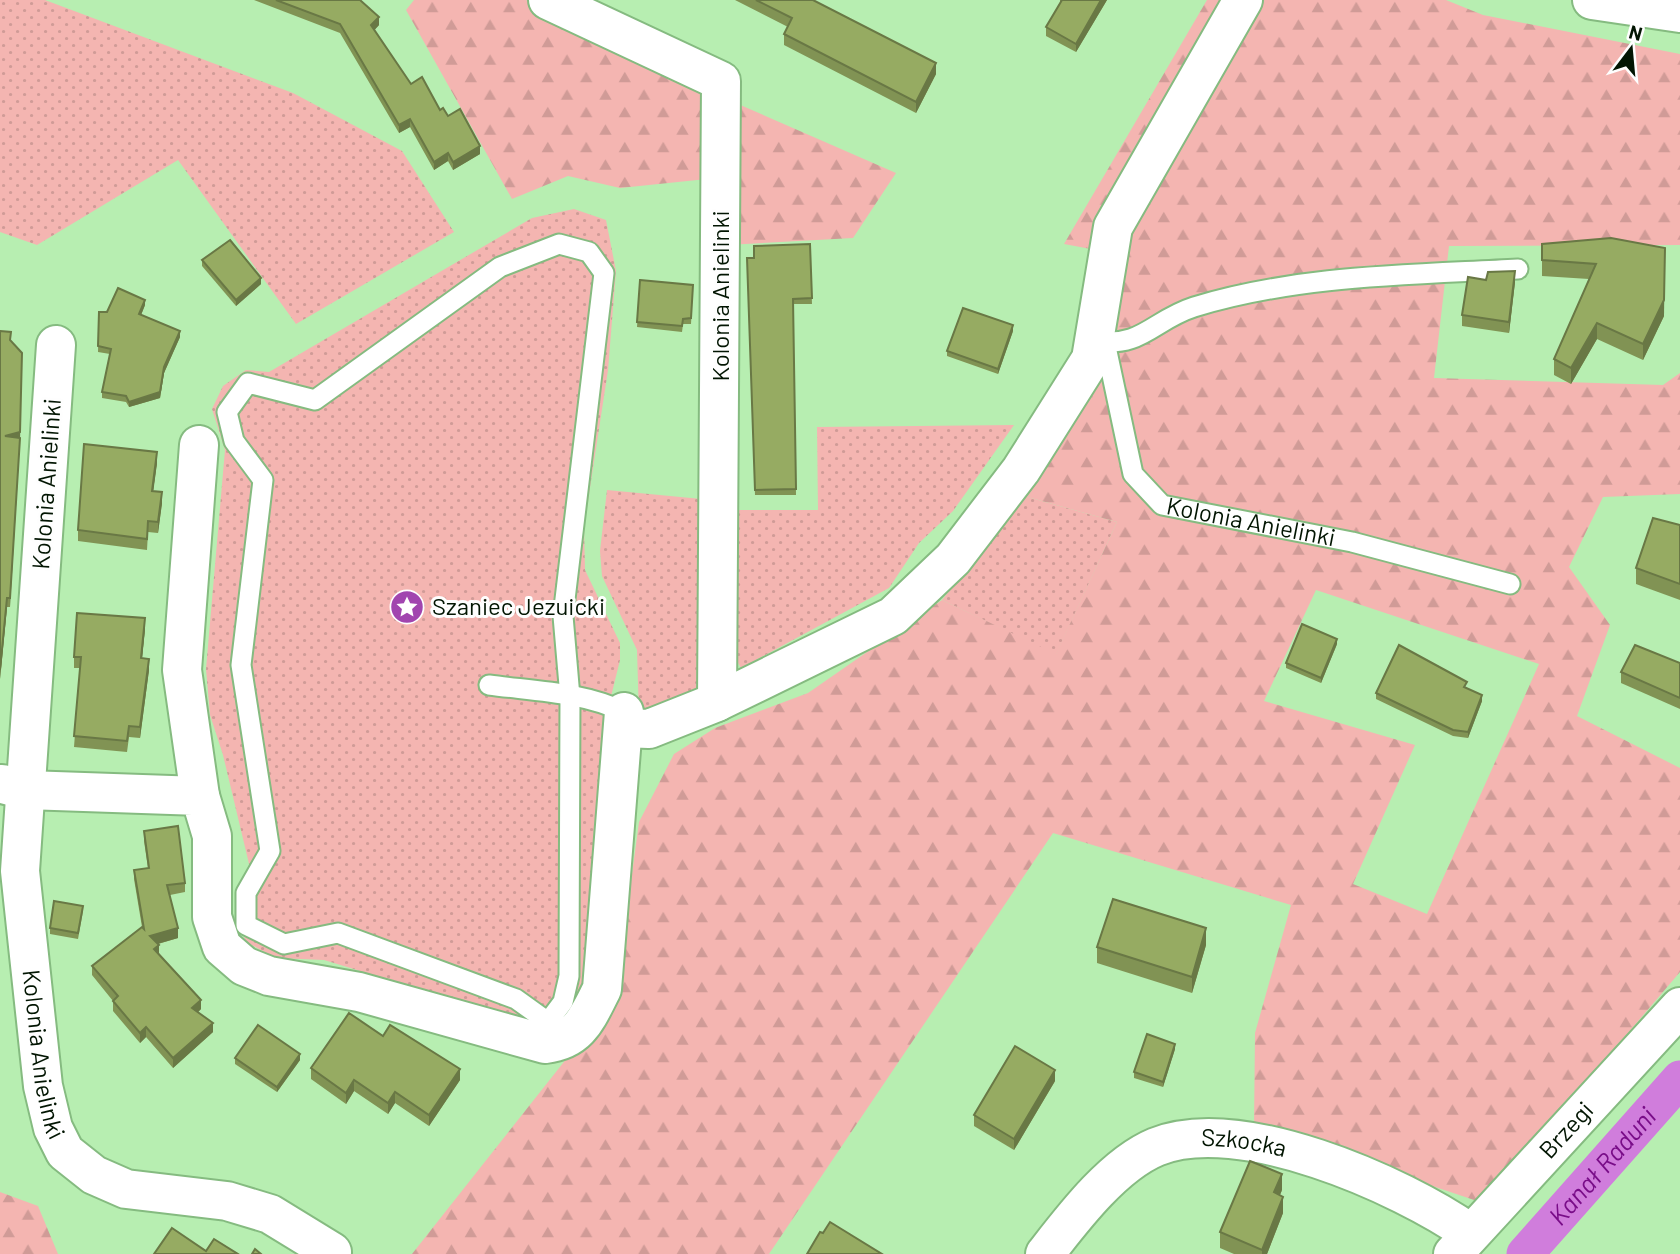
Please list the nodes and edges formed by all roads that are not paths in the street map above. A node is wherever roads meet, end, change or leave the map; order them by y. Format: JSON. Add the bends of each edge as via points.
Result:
{"nodes":[{"id":1,"x":548,"y":0,"type":"edge"},
{"id":2,"x":1242,"y":0,"type":"edge"},
{"id":3,"x":1592,"y":0,"type":"edge"},
{"id":4,"x":1680,"y":13,"type":"edge"},
{"id":5,"x":1518,"y":269,"type":"dead end"},
{"id":6,"x":1100,"y":341,"type":"junction"},
{"id":7,"x":56,"y":345,"type":"dead end"},
{"id":8,"x":199,"y":445,"type":"dead end"},
{"id":9,"x":1510,"y":584,"type":"dead end"},
{"id":10,"x":489,"y":685,"type":"dead end"},
{"id":11,"x":570,"y":696,"type":"junction"},
{"id":12,"x":717,"y":702,"type":"junction"},
{"id":13,"x":624,"y":720,"type":"junction"},
{"id":14,"x":13,"y":786,"type":"edge"},
{"id":15,"x":200,"y":796,"type":"junction"},
{"id":16,"x":1680,"y":1007,"type":"edge"},
{"id":17,"x":1461,"y":1243,"type":"edge"},
{"id":18,"x":332,"y":1252,"type":"dead end"},
{"id":19,"x":1045,"y":1254,"type":"edge"}],
"edges":[{"from":1,"to":12,"type":"street","name":"Kolonia Anielinki","via":[[721,81]]},
{"from":2,"to":6,"type":"street","name":"Kolonia Anielinki","via":[[1112,227]]},
{"from":3,"to":4,"type":"street"},
{"from":5,"to":6,"type":"lane","via":[[1368,277],[1242,292],[1175,313],[1132,341]]},
{"from":6,"to":9,"type":"lane","name":"Kolonia Anielinki","via":[[1133,474],[1162,505],[1352,542]]},
{"from":6,"to":12,"type":"street","name":"Kolonia Anielinki","via":[[1021,470],[953,559],[893,617]]},
{"from":7,"to":14,"type":"street","name":"Kolonia Anielinki"},
{"from":8,"to":15,"type":"street","via":[[182,670]]},
{"from":10,"to":11,"type":"lane"},
{"from":11,"to":11,"type":"lane","via":[[569,976],[563,1002],[548,1022],[516,999],[338,933],[284,944],[246,925],[246,893],[270,851],[241,665],[263,480],[234,440],[227,412],[248,383],[315,400],[500,267],[559,244],[589,252],[604,273],[562,616]]},
{"from":11,"to":13,"type":"lane","via":[[609,704]]},
{"from":12,"to":13,"type":"street","name":"Kolonia Anielinki","via":[[649,729]]},
{"from":13,"to":15,"type":"street","via":[[602,989],[585,1023],[564,1042],[545,1044],[359,992],[269,976],[244,965],[222,947],[212,917],[212,836]]},
{"from":14,"to":15,"type":"street"},
{"from":14,"to":18,"type":"street","name":"Kolonia Anielinki","via":[[43,1086],[53,1128],[65,1152],[94,1175],[126,1189],[227,1201],[270,1214]]},
{"from":16,"to":17,"type":"street","name":"Brzegi"},
{"from":17,"to":19,"type":"street","name":"Szkocka","via":[[1434,1209],[1398,1191],[1261,1141],[1194,1138],[1156,1147],[1130,1163],[1081,1209]]}]}
